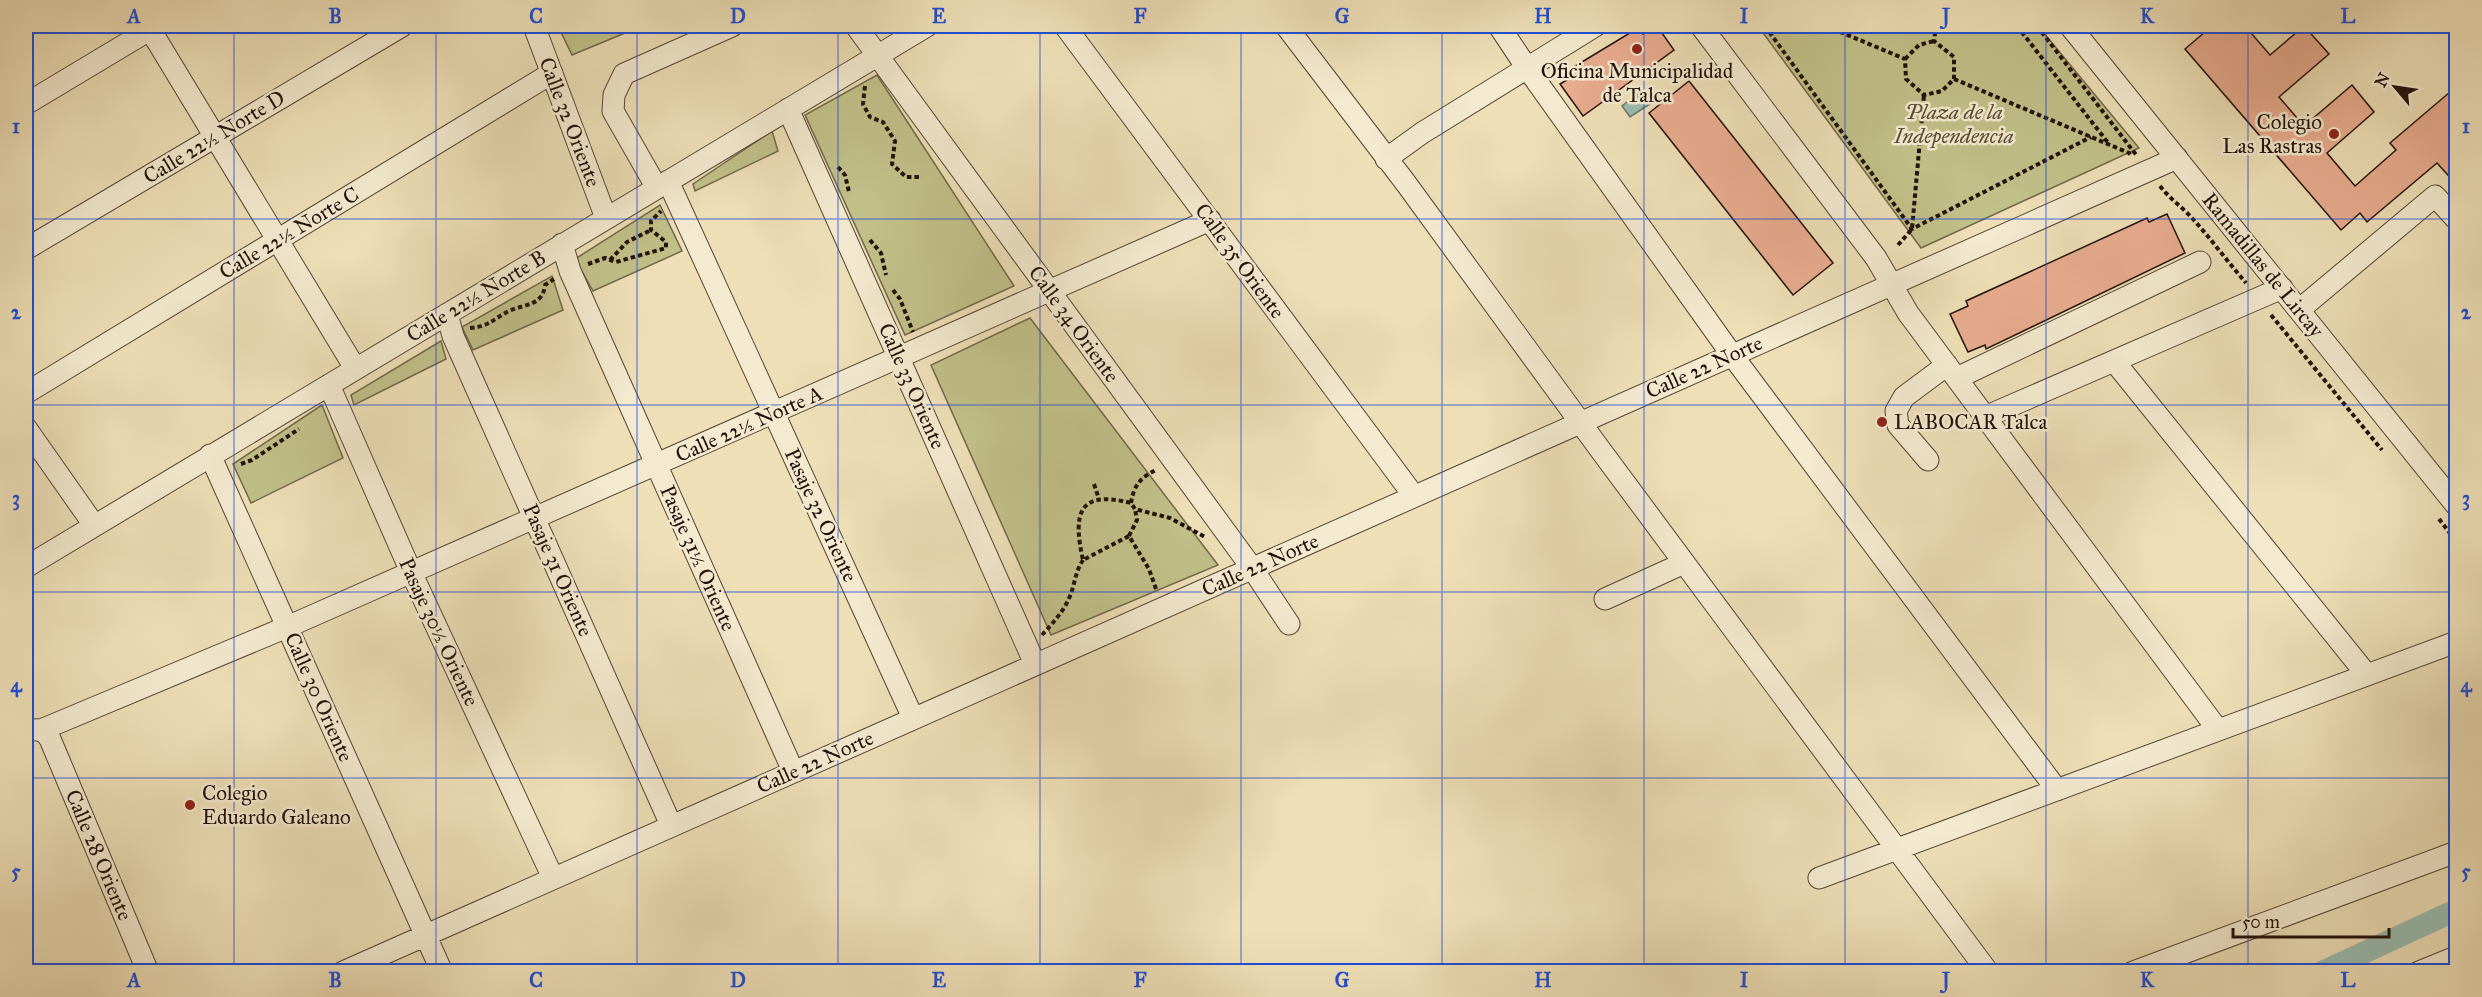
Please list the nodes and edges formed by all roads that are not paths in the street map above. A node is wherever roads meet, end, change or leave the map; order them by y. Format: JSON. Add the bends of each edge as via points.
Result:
{"nodes":[{"id":1,"x":402,"y":26,"type":"edge"},
{"id":2,"x":534,"y":26,"type":"edge"},
{"id":3,"x":732,"y":26,"type":"edge"},
{"id":4,"x":856,"y":26,"type":"edge"},
{"id":5,"x":927,"y":26,"type":"edge"},
{"id":6,"x":1065,"y":26,"type":"edge"},
{"id":7,"x":1286,"y":26,"type":"edge"},
{"id":8,"x":1499,"y":26,"type":"edge"},
{"id":9,"x":1595,"y":26,"type":"edge"},
{"id":10,"x":1701,"y":26,"type":"edge"},
{"id":11,"x":2070,"y":26,"type":"edge"},
{"id":12,"x":151,"y":27,"type":"edge"},
{"id":13,"x":878,"y":55,"type":"junction"},
{"id":14,"x":1527,"y":68,"type":"junction"},
{"id":15,"x":552,"y":73,"type":"junction"},
{"id":16,"x":26,"y":104,"type":"edge"},
{"id":17,"x":788,"y":109,"type":"junction"},
{"id":18,"x":216,"y":136,"type":"junction"},
{"id":19,"x":2177,"y":158,"type":"junction"},
{"id":20,"x":1386,"y":159,"type":"junction"},
{"id":21,"x":662,"y":184,"type":"junction"},
{"id":22,"x":606,"y":218,"type":"junction"},
{"id":23,"x":2457,"y":219,"type":"edge"},
{"id":24,"x":1210,"y":220,"type":"junction"},
{"id":25,"x":278,"y":240,"type":"junction"},
{"id":26,"x":562,"y":244,"type":"junction"},
{"id":27,"x":26,"y":249,"type":"edge"},
{"id":28,"x":2200,"y":262,"type":"dead end"},
{"id":29,"x":1892,"y":285,"type":"junction"},
{"id":30,"x":2282,"y":288,"type":"junction"},
{"id":31,"x":1051,"y":292,"type":"junction"},
{"id":32,"x":2299,"y":309,"type":"junction"},
{"id":33,"x":447,"y":314,"type":"junction"},
{"id":34,"x":1732,"y":355,"type":"junction"},
{"id":35,"x":900,"y":358,"type":"junction"},
{"id":36,"x":2114,"y":362,"type":"junction"},
{"id":37,"x":355,"y":368,"type":"junction"},
{"id":38,"x":1952,"y":372,"type":"junction"},
{"id":39,"x":329,"y":385,"type":"junction"},
{"id":40,"x":26,"y":393,"type":"edge"},
{"id":41,"x":774,"y":413,"type":"junction"},
{"id":42,"x":1986,"y":417,"type":"junction"},
{"id":43,"x":1581,"y":423,"type":"junction"},
{"id":44,"x":26,"y":428,"type":"edge"},
{"id":45,"x":210,"y":455,"type":"junction"},
{"id":46,"x":1928,"y":460,"type":"dead end"},
{"id":47,"x":657,"y":464,"type":"junction"},
{"id":48,"x":1414,"y":496,"type":"junction"},
{"id":49,"x":2457,"y":505,"type":"edge"},
{"id":50,"x":536,"y":518,"type":"junction"},
{"id":51,"x":94,"y":525,"type":"junction"},
{"id":52,"x":1684,"y":563,"type":"junction"},
{"id":53,"x":26,"y":567,"type":"edge"},
{"id":54,"x":1252,"y":568,"type":"junction"},
{"id":55,"x":411,"y":572,"type":"junction"},
{"id":56,"x":1605,"y":599,"type":"dead end"},
{"id":57,"x":1289,"y":624,"type":"dead end"},
{"id":58,"x":287,"y":627,"type":"junction"},
{"id":59,"x":2457,"y":642,"type":"edge"},
{"id":60,"x":1035,"y":664,"type":"junction"},
{"id":61,"x":2367,"y":675,"type":"junction"},
{"id":62,"x":913,"y":718,"type":"junction"},
{"id":63,"x":2218,"y":730,"type":"junction"},
{"id":64,"x":39,"y":734,"type":"edge"},
{"id":65,"x":793,"y":771,"type":"junction"},
{"id":66,"x":2057,"y":790,"type":"junction"},
{"id":67,"x":671,"y":825,"type":"junction"},
{"id":68,"x":1896,"y":850,"type":"junction"},
{"id":69,"x":2457,"y":852,"type":"edge"},
{"id":70,"x":553,"y":878,"type":"junction"},
{"id":71,"x":1819,"y":878,"type":"dead end"},
{"id":72,"x":425,"y":934,"type":"junction"},
{"id":73,"x":2457,"y":957,"type":"edge"},
{"id":74,"x":148,"y":972,"type":"edge"},
{"id":75,"x":343,"y":972,"type":"edge"},
{"id":76,"x":442,"y":972,"type":"edge"},
{"id":77,"x":1988,"y":972,"type":"edge"},
{"id":78,"x":2133,"y":972,"type":"edge"},
{"id":79,"x":2419,"y":972,"type":"edge"}],
"edges":[{"from":1,"to":18,"type":"street","name":"Calle 22½ Norte D"},
{"from":2,"to":15,"type":"street","name":"Calle 32 Oriente"},
{"from":3,"to":21,"type":"street","name":"Pasaje 32 Oriente","via":[[624,74],[614,95],[613,111]]},
{"from":4,"to":13,"type":"street","name":"Calle 34 Oriente"},
{"from":5,"to":13,"type":"street","name":"Calle 22½ Norte B"},
{"from":6,"to":24,"type":"street","name":"Calle 35 Oriente"},
{"from":7,"to":20,"type":"street"},
{"from":8,"to":14,"type":"street"},
{"from":9,"to":14,"type":"street"},
{"from":10,"to":29,"type":"street","via":[[1876,258]]},
{"from":11,"to":19,"type":"street","name":"Ramadillas de Lircay"},
{"from":12,"to":16,"type":"street"},
{"from":12,"to":18,"type":"street"},
{"from":13,"to":17,"type":"street","name":"Calle 22½ Norte B"},
{"from":13,"to":31,"type":"street","name":"Calle 34 Oriente"},
{"from":14,"to":20,"type":"street"},
{"from":14,"to":34,"type":"street"},
{"from":15,"to":22,"type":"street","name":"Calle 32 Oriente"},
{"from":15,"to":25,"type":"street","name":"Calle 22½ Norte C"},
{"from":17,"to":21,"type":"street","name":"Calle 22½ Norte B"},
{"from":17,"to":35,"type":"street","name":"Calle 33 Oriente"},
{"from":18,"to":25,"type":"street"},
{"from":18,"to":27,"type":"street","name":"Calle 22½ Norte D"},
{"from":19,"to":29,"type":"street","name":"Calle 22 Norte"},
{"from":19,"to":30,"type":"street","name":"Ramadillas de Lircay"},
{"from":20,"to":43,"type":"street"},
{"from":21,"to":22,"type":"street","name":"Calle 22½ Norte B"},
{"from":21,"to":41,"type":"street","name":"Pasaje 32 Oriente","via":[[678,203]]},
{"from":22,"to":26,"type":"street","name":"Calle 22½ Norte B"},
{"from":23,"to":32,"type":"street","via":[[2435,196]]},
{"from":24,"to":31,"type":"street","name":"Calle 22½ Norte A"},
{"from":24,"to":48,"type":"street","name":"Calle 35 Oriente"},
{"from":25,"to":37,"type":"street"},
{"from":25,"to":40,"type":"street","name":"Calle 22½ Norte C"},
{"from":26,"to":33,"type":"street","name":"Calle 22½ Norte B"},
{"from":26,"to":47,"type":"street","name":"Pasaje 31½ Oriente","via":[[570,271]]},
{"from":28,"to":38,"type":"street"},
{"from":29,"to":34,"type":"street","name":"Calle 22 Norte"},
{"from":29,"to":38,"type":"street"},
{"from":30,"to":32,"type":"street","name":"Ramadillas de Lircay"},
{"from":30,"to":36,"type":"street"},
{"from":31,"to":35,"type":"street","name":"Calle 22½ Norte A"},
{"from":31,"to":54,"type":"street","name":"Calle 34 Oriente"},
{"from":32,"to":49,"type":"street","name":"Ramadillas de Lircay"},
{"from":33,"to":37,"type":"street","name":"Calle 22½ Norte B"},
{"from":33,"to":50,"type":"street","name":"Pasaje 31 Oriente","via":[[453,336]]},
{"from":34,"to":43,"type":"street","name":"Calle 22 Norte"},
{"from":34,"to":66,"type":"street"},
{"from":35,"to":41,"type":"street","name":"Calle 22½ Norte A"},
{"from":35,"to":60,"type":"street","name":"Calle 33 Oriente"},
{"from":36,"to":42,"type":"street"},
{"from":36,"to":61,"type":"street"},
{"from":37,"to":39,"type":"street","name":"Calle 22½ Norte B"},
{"from":38,"to":42,"type":"street"},
{"from":38,"to":46,"type":"street","via":[[1904,397],[1896,411],[1898,425]]},
{"from":39,"to":45,"type":"street","name":"Calle 22½ Norte B"},
{"from":39,"to":55,"type":"street","name":"Pasaje 30½ Oriente"},
{"from":41,"to":47,"type":"street","name":"Calle 22½ Norte A"},
{"from":41,"to":62,"type":"street","name":"Pasaje 32 Oriente"},
{"from":42,"to":63,"type":"street"},
{"from":43,"to":48,"type":"street","name":"Calle 22 Norte"},
{"from":43,"to":52,"type":"street"},
{"from":44,"to":51,"type":"street"},
{"from":45,"to":51,"type":"street","name":"Calle 22½ Norte B"},
{"from":45,"to":58,"type":"street","name":"Calle 30 Oriente"},
{"from":47,"to":50,"type":"street","name":"Calle 22½ Norte A"},
{"from":47,"to":65,"type":"street","name":"Pasaje 31½ Oriente"},
{"from":48,"to":54,"type":"street","name":"Calle 22 Norte"},
{"from":50,"to":55,"type":"street","name":"Calle 22½ Norte A"},
{"from":50,"to":67,"type":"street","name":"Pasaje 31 Oriente"},
{"from":51,"to":53,"type":"street","name":"Calle 22½ Norte B"},
{"from":52,"to":56,"type":"street"},
{"from":52,"to":68,"type":"street"},
{"from":54,"to":57,"type":"street","name":"Calle 34 Oriente"},
{"from":54,"to":60,"type":"street","name":"Calle 22 Norte"},
{"from":55,"to":58,"type":"street","name":"Calle 22½ Norte A"},
{"from":55,"to":70,"type":"street","name":"Pasaje 30½ Oriente"},
{"from":58,"to":64,"type":"street","name":"Calle 22½ Norte A"},
{"from":58,"to":72,"type":"street","name":"Calle 30 Oriente"},
{"from":59,"to":61,"type":"street"},
{"from":60,"to":62,"type":"street","name":"Calle 22 Norte"},
{"from":61,"to":63,"type":"street"},
{"from":62,"to":65,"type":"street","name":"Calle 22 Norte"},
{"from":63,"to":66,"type":"street"},
{"from":64,"to":74,"type":"street","name":"Calle 28 Oriente"},
{"from":65,"to":67,"type":"street","name":"Calle 22 Norte"},
{"from":66,"to":68,"type":"street"},
{"from":67,"to":70,"type":"street","name":"Calle 22 Norte"},
{"from":68,"to":71,"type":"street"},
{"from":68,"to":77,"type":"street"},
{"from":69,"to":78,"type":"street"},
{"from":70,"to":72,"type":"street","name":"Calle 22 Norte"},
{"from":72,"to":75,"type":"street","name":"Calle 22 Norte"},
{"from":72,"to":76,"type":"street","name":"Calle 30 Oriente"},
{"from":73,"to":79,"type":"street"}]}
